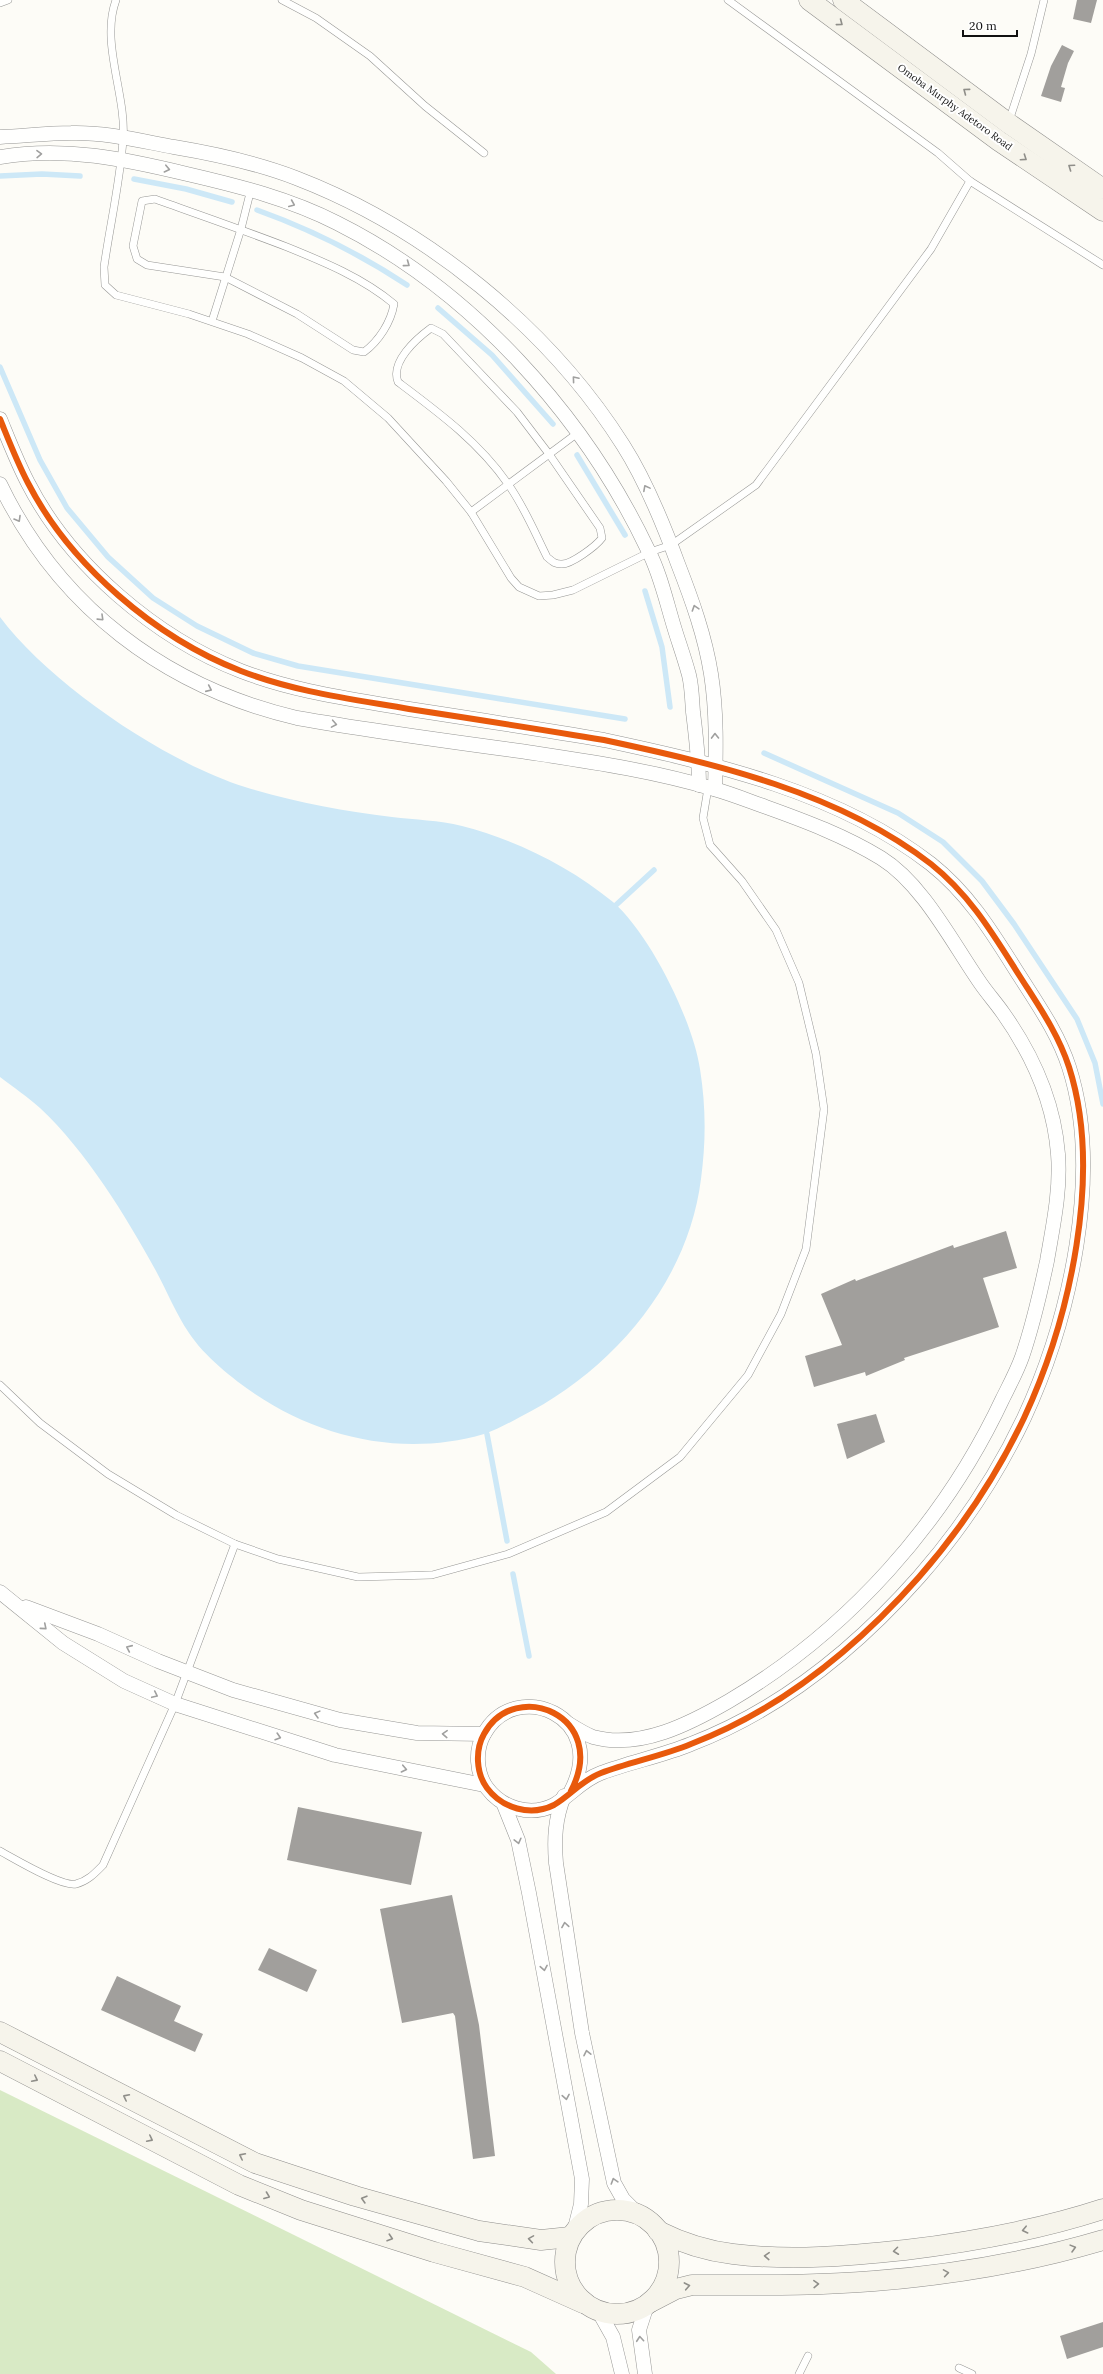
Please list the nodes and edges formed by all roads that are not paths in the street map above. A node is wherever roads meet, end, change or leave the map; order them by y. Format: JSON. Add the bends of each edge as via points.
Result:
{"nodes":[{"id":1,"x":8,"y":0,"type":"edge"},
{"id":2,"x":116,"y":0,"type":"edge"},
{"id":3,"x":282,"y":0,"type":"edge"},
{"id":4,"x":728,"y":0,"type":"edge"},
{"id":5,"x":809,"y":0,"type":"edge"},
{"id":6,"x":843,"y":0,"type":"edge"},
{"id":7,"x":1044,"y":0,"type":"edge"},
{"id":8,"x":0,"y":3,"type":"edge"},
{"id":9,"x":1008,"y":123,"type":"junction"},
{"id":10,"x":0,"y":138,"type":"edge"},
{"id":11,"x":124,"y":138,"type":"junction"},
{"id":12,"x":484,"y":154,"type":"dead end"},
{"id":13,"x":0,"y":157,"type":"edge"},
{"id":14,"x":121,"y":158,"type":"junction"},
{"id":15,"x":970,"y":181,"type":"junction"},
{"id":16,"x":251,"y":189,"type":"junction"},
{"id":17,"x":1103,"y":189,"type":"edge"},
{"id":18,"x":1103,"y":211,"type":"edge"},
{"id":19,"x":241,"y":229,"type":"junction"},
{"id":20,"x":1103,"y":265,"type":"edge"},
{"id":21,"x":225,"y":277,"type":"junction"},
{"id":22,"x":212,"y":321,"type":"junction"},
{"id":23,"x":0,"y":419,"type":"edge"},
{"id":24,"x":579,"y":432,"type":"junction"},
{"id":25,"x":549,"y":454,"type":"junction"},
{"id":26,"x":0,"y":484,"type":"edge"},
{"id":27,"x":509,"y":484,"type":"junction"},
{"id":28,"x":471,"y":512,"type":"junction"},
{"id":29,"x":671,"y":545,"type":"junction"},
{"id":30,"x":650,"y":552,"type":"junction"},
{"id":31,"x":699,"y":762,"type":"junction"},
{"id":32,"x":716,"y":767,"type":"junction"},
{"id":33,"x":707,"y":787,"type":"junction"},
{"id":34,"x":0,"y":1385,"type":"edge"},
{"id":35,"x":235,"y":1544,"type":"junction"},
{"id":36,"x":0,"y":1592,"type":"edge"},
{"id":37,"x":14,"y":1603,"type":"junction"},
{"id":38,"x":186,"y":1672,"type":"junction"},
{"id":39,"x":175,"y":1704,"type":"junction"},
{"id":40,"x":568,"y":1724,"type":"junction"},
{"id":41,"x":484,"y":1734,"type":"junction"},
{"id":42,"x":484,"y":1785,"type":"junction"},
{"id":43,"x":568,"y":1794,"type":"junction"},
{"id":44,"x":504,"y":1805,"type":"junction"},
{"id":45,"x":0,"y":1851,"type":"edge"},
{"id":46,"x":0,"y":2032,"type":"edge"},
{"id":47,"x":0,"y":2061,"type":"edge"},
{"id":48,"x":1103,"y":2209,"type":"edge"},
{"id":49,"x":636,"y":2212,"type":"junction"},
{"id":50,"x":658,"y":2232,"type":"junction"},
{"id":51,"x":573,"y":2233,"type":"junction"},
{"id":52,"x":1103,"y":2240,"type":"edge"},
{"id":53,"x":649,"y":2303,"type":"junction"},
{"id":54,"x":591,"y":2307,"type":"junction"},
{"id":55,"x":808,"y":2356,"type":"dead end"},
{"id":56,"x":959,"y":2368,"type":"dead end"},
{"id":57,"x":622,"y":2374,"type":"edge"},
{"id":58,"x":645,"y":2374,"type":"edge"},
{"id":59,"x":799,"y":2374,"type":"edge"},
{"id":60,"x":972,"y":2374,"type":"edge"}],
"edges":[{"from":1,"to":8,"type":"lane"},
{"from":2,"to":11,"type":"lane","via":[[113,7],[112,42]]},
{"from":3,"to":12,"type":"lane","via":[[316,18],[370,56],[425,106]]},
{"from":4,"to":15,"type":"lane","via":[[938,153]]},
{"from":5,"to":18,"type":"street","name":"Omoba Murphy Adetoro Road","one_way":true,"via":[[999,140]]},
{"from":9,"to":6,"type":"street","name":"Omoba Murphy Adetoro Road","one_way":true},
{"from":7,"to":9,"type":"lane","via":[[1031,54]]},
{"from":17,"to":9,"type":"street","name":"Omoba Murphy Adetoro Road","one_way":true},
{"from":10,"to":11,"type":"street","via":[[73,133]]},
{"from":11,"to":14,"type":"lane"},
{"from":29,"to":11,"type":"street","one_way":true,"via":[[656,508],[624,445],[576,380],[523,324],[461,270],[404,232],[298,179],[251,163],[205,152]]},
{"from":13,"to":14,"type":"street","one_way":true,"via":[[70,153]]},
{"from":14,"to":16,"type":"street","one_way":true},
{"from":14,"to":22,"type":"lane","via":[[104,267],[105,285],[116,295]]},
{"from":15,"to":20,"type":"lane"},
{"from":15,"to":29,"type":"lane","via":[[932,249],[756,485]]},
{"from":16,"to":19,"type":"lane"},
{"from":16,"to":24,"type":"street","one_way":true,"via":[[338,223],[405,262],[488,329],[560,407]]},
{"from":19,"to":21,"type":"lane"},
{"from":19,"to":21,"type":"lane","via":[[155,199],[142,201],[133,246],[137,259],[147,265]]},
{"from":19,"to":21,"type":"lane","via":[[312,257],[361,281],[394,304],[392,316],[373,345],[364,352],[353,350],[297,314]]},
{"from":21,"to":22,"type":"lane"},
{"from":22,"to":28,"type":"lane","via":[[302,358],[344,381],[393,423]]},
{"from":23,"to":31,"type":"street","via":[[28,484],[53,522],[94,572],[124,601],[211,657],[240,670],[304,691],[604,740]]},
{"from":24,"to":25,"type":"lane"},
{"from":24,"to":30,"type":"street","via":[[621,498]]},
{"from":25,"to":27,"type":"lane"},
{"from":25,"to":27,"type":"lane","via":[[600,528],[602,538],[595,547],[562,564],[553,563],[547,557]]},
{"from":25,"to":27,"type":"lane","via":[[517,412],[443,334],[431,328],[419,336],[398,365],[395,376],[398,382],[441,414],[477,446]]},
{"from":26,"to":33,"type":"street","one_way":true,"via":[[29,538],[50,565],[106,623],[168,668],[231,698],[297,718],[600,763]]},
{"from":27,"to":28,"type":"lane"},
{"from":28,"to":30,"type":"lane","via":[[511,578],[519,587],[539,596],[573,590]]},
{"from":29,"to":30,"type":"lane"},
{"from":32,"to":29,"type":"street","one_way":true,"via":[[715,716],[710,674],[696,610]]},
{"from":30,"to":31,"type":"street","via":[[689,677]]},
{"from":31,"to":32,"type":"street"},
{"from":31,"to":33,"type":"street"},
{"from":32,"to":33,"type":"street"},
{"from":32,"to":43,"type":"street","via":[[793,792],[870,825],[929,863],[956,886],[980,914],[1041,1008],[1059,1041],[1070,1071],[1083,1150],[1080,1216],[1072,1275],[1058,1326],[1024,1417],[1004,1455],[947,1545],[906,1592],[825,1667],[739,1723],[656,1758],[601,1773],[585,1780]]},
{"from":33,"to":35,"type":"lane","via":[[702,818],[710,845],[742,881],[776,930],[799,983],[816,1054],[824,1109],[806,1249],[781,1314],[748,1375],[680,1457],[606,1512],[508,1554],[432,1575],[358,1577],[278,1560]]},
{"from":33,"to":40,"type":"street","via":[[822,829],[859,846],[886,862],[906,880],[942,924],[1027,1051],[1046,1096],[1055,1130],[1058,1157],[1058,1189],[1049,1251],[1038,1305],[1021,1361],[991,1425],[932,1519],[852,1609],[781,1668],[692,1722],[628,1739],[592,1737]]},
{"from":34,"to":35,"type":"lane","via":[[40,1423],[108,1474],[176,1515]]},
{"from":35,"to":38,"type":"lane"},
{"from":36,"to":37,"type":"street"},
{"from":38,"to":37,"type":"street","one_way":true,"via":[[98,1634]]},
{"from":37,"to":39,"type":"street","one_way":true,"via":[[63,1643],[124,1681]]},
{"from":38,"to":39,"type":"lane"},
{"from":41,"to":38,"type":"street","one_way":true,"via":[[417,1733],[340,1720],[233,1690]]},
{"from":39,"to":42,"type":"street","one_way":true,"via":[[335,1754]]},
{"from":39,"to":45,"type":"lane","via":[[103,1865],[90,1878],[74,1884],[53,1879]]},
{"from":40,"to":41,"type":"street","via":[[559,1715],[542,1708],[524,1707],[501,1716]]},
{"from":40,"to":43,"type":"street","via":[[578,1739],[582,1757],[579,1775]]},
{"from":41,"to":42,"type":"street","via":[[478,1751],[479,1769]]},
{"from":42,"to":44,"type":"street"},
{"from":43,"to":44,"type":"street","via":[[556,1804],[539,1810],[521,1810]]},
{"from":49,"to":43,"type":"street","one_way":true,"via":[[623,2199],[614,2184],[582,2033],[554,1836],[559,1809]]},
{"from":44,"to":51,"type":"street","one_way":true,"via":[[518,1840],[582,2179],[581,2204]]},
{"from":51,"to":46,"type":"street","one_way":true,"via":[[541,2240],[479,2231],[355,2196],[255,2162]]},
{"from":47,"to":54,"type":"street","one_way":true,"via":[[238,2185],[301,2210],[434,2252],[525,2277]]},
{"from":48,"to":50,"type":"street","one_way":true,"via":[[996,2237],[879,2253],[823,2257],[733,2254],[692,2246]]},
{"from":49,"to":50,"type":"street","via":[[651,2222]]},
{"from":49,"to":51,"type":"street","via":[[618,2208],[600,2211]]},
{"from":50,"to":53,"type":"street","via":[[666,2242],[670,2260],[667,2278]]},
{"from":51,"to":54,"type":"street","via":[[564,2254],[565,2273],[571,2289]]},
{"from":53,"to":52,"type":"street","one_way":true,"via":[[676,2288],[692,2285],[874,2281],[926,2276],[1036,2258]]},
{"from":53,"to":54,"type":"street","via":[[635,2311],[617,2315]]},
{"from":58,"to":53,"type":"street","one_way":true,"via":[[639,2330]]},
{"from":54,"to":57,"type":"street","via":[[613,2337]]},
{"from":55,"to":59,"type":"lane"},
{"from":56,"to":60,"type":"lane"}]}
